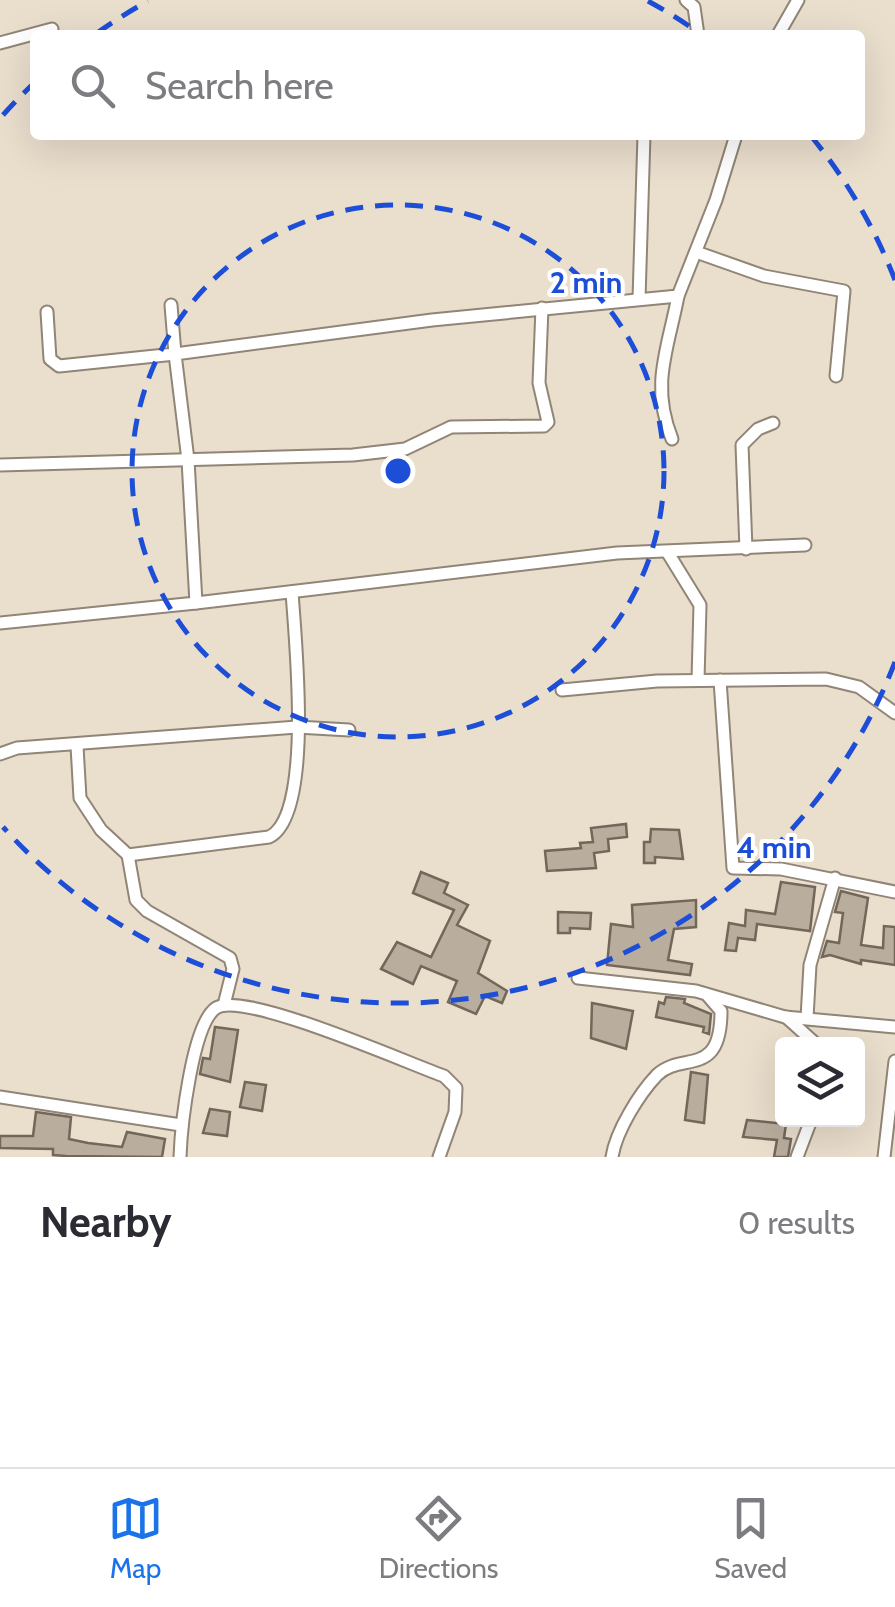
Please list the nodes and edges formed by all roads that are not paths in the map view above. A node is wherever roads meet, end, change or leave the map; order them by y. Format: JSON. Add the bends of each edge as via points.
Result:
{"nodes":[{"id":1,"x":798,"y":0,"type":"edge"},
{"id":2,"x":691,"y":2,"type":"edge"},
{"id":3,"x":52,"y":29,"type":"dead end"},
{"id":4,"x":48,"y":30,"type":"edge"},
{"id":5,"x":697,"y":30,"type":"edge"},
{"id":6,"x":781,"y":30,"type":"edge"},
{"id":7,"x":30,"y":35,"type":"edge"},
{"id":8,"x":0,"y":43,"type":"edge"},
{"id":9,"x":644,"y":140,"type":"edge"},
{"id":10,"x":734,"y":140,"type":"edge"},
{"id":11,"x":696,"y":252,"type":"junction"},
{"id":12,"x":678,"y":296,"type":"junction"},
{"id":13,"x":639,"y":300,"type":"junction"},
{"id":14,"x":171,"y":305,"type":"dead end"},
{"id":15,"x":542,"y":308,"type":"junction"},
{"id":16,"x":47,"y":312,"type":"dead end"},
{"id":17,"x":175,"y":354,"type":"junction"},
{"id":18,"x":836,"y":376,"type":"dead end"},
{"id":19,"x":773,"y":424,"type":"dead end"},
{"id":20,"x":672,"y":439,"type":"dead end"},
{"id":21,"x":188,"y":460,"type":"junction"},
{"id":22,"x":0,"y":466,"type":"edge"},
{"id":23,"x":805,"y":545,"type":"dead end"},
{"id":24,"x":746,"y":549,"type":"junction"},
{"id":25,"x":668,"y":553,"type":"junction"},
{"id":26,"x":292,"y":592,"type":"junction"},
{"id":27,"x":196,"y":603,"type":"junction"},
{"id":28,"x":0,"y":623,"type":"edge"},
{"id":29,"x":698,"y":680,"type":"junction"},
{"id":30,"x":720,"y":680,"type":"junction"},
{"id":31,"x":562,"y":690,"type":"dead end"},
{"id":32,"x":895,"y":713,"type":"edge"},
{"id":33,"x":297,"y":727,"type":"junction"},
{"id":34,"x":349,"y":730,"type":"dead end"},
{"id":35,"x":78,"y":746,"type":"junction"},
{"id":36,"x":0,"y":754,"type":"edge"},
{"id":37,"x":128,"y":854,"type":"junction"},
{"id":38,"x":835,"y":878,"type":"junction"},
{"id":39,"x":895,"y":890,"type":"edge"},
{"id":40,"x":578,"y":978,"type":"dead end"},
{"id":41,"x":707,"y":994,"type":"junction"},
{"id":42,"x":224,"y":1005,"type":"junction"},
{"id":43,"x":786,"y":1016,"type":"junction"},
{"id":44,"x":806,"y":1018,"type":"junction"},
{"id":45,"x":895,"y":1027,"type":"edge"},
{"id":46,"x":808,"y":1037,"type":"edge"},
{"id":47,"x":895,"y":1062,"type":"edge"},
{"id":48,"x":0,"y":1098,"type":"edge"},
{"id":49,"x":182,"y":1125,"type":"junction"},
{"id":50,"x":808,"y":1127,"type":"edge"},
{"id":51,"x":180,"y":1157,"type":"edge"},
{"id":52,"x":439,"y":1157,"type":"edge"},
{"id":53,"x":612,"y":1157,"type":"edge"},
{"id":54,"x":797,"y":1157,"type":"edge"},
{"id":55,"x":884,"y":1157,"type":"edge"}],
"edges":[{"from":1,"to":6,"type":"street"},
{"from":2,"to":5,"type":"street"},
{"from":3,"to":4,"type":"street"},
{"from":7,"to":8,"type":"street"},
{"from":9,"to":13,"type":"street"},
{"from":10,"to":11,"type":"street"},
{"from":11,"to":12,"type":"street"},
{"from":11,"to":18,"type":"street","via":[[764,276],[844,291]]},
{"from":12,"to":13,"type":"street"},
{"from":12,"to":20,"type":"street","via":[[660,366]]},
{"from":13,"to":15,"type":"street"},
{"from":14,"to":17,"type":"street"},
{"from":15,"to":17,"type":"street"},
{"from":15,"to":21,"type":"street","via":[[544,426],[451,427],[405,449],[353,455]]},
{"from":16,"to":17,"type":"street","via":[[55,364]]},
{"from":17,"to":21,"type":"street"},
{"from":19,"to":24,"type":"street","via":[[742,444]]},
{"from":21,"to":22,"type":"street"},
{"from":21,"to":27,"type":"street"},
{"from":23,"to":24,"type":"street"},
{"from":24,"to":25,"type":"street"},
{"from":25,"to":26,"type":"street","via":[[617,553]]},
{"from":25,"to":29,"type":"street","via":[[700,606]]},
{"from":26,"to":27,"type":"street"},
{"from":26,"to":33,"type":"street"},
{"from":27,"to":28,"type":"street"},
{"from":29,"to":30,"type":"street"},
{"from":29,"to":31,"type":"street"},
{"from":30,"to":32,"type":"street","via":[[839,680]]},
{"from":30,"to":38,"type":"street","via":[[733,868]]},
{"from":33,"to":34,"type":"street"},
{"from":33,"to":35,"type":"street"},
{"from":33,"to":37,"type":"street","via":[[293,801],[279,833]]},
{"from":35,"to":36,"type":"street"},
{"from":35,"to":37,"type":"street","via":[[84,808]]},
{"from":37,"to":42,"type":"street","via":[[140,905],[230,958]]},
{"from":38,"to":39,"type":"street"},
{"from":38,"to":44,"type":"street","via":[[810,965]]},
{"from":40,"to":41,"type":"street"},
{"from":41,"to":43,"type":"street"},
{"from":41,"to":53,"type":"street","via":[[721,1012],[714,1047],[696,1062],[658,1075],[620,1132]]},
{"from":42,"to":49,"type":"street","via":[[203,1024]]},
{"from":42,"to":52,"type":"street","via":[[290,1016],[444,1076],[456,1088],[455,1112]]},
{"from":43,"to":44,"type":"street"},
{"from":43,"to":46,"type":"street"},
{"from":44,"to":45,"type":"street"},
{"from":47,"to":55,"type":"street"},
{"from":48,"to":49,"type":"street"},
{"from":49,"to":51,"type":"street"},
{"from":50,"to":54,"type":"street"}]}
